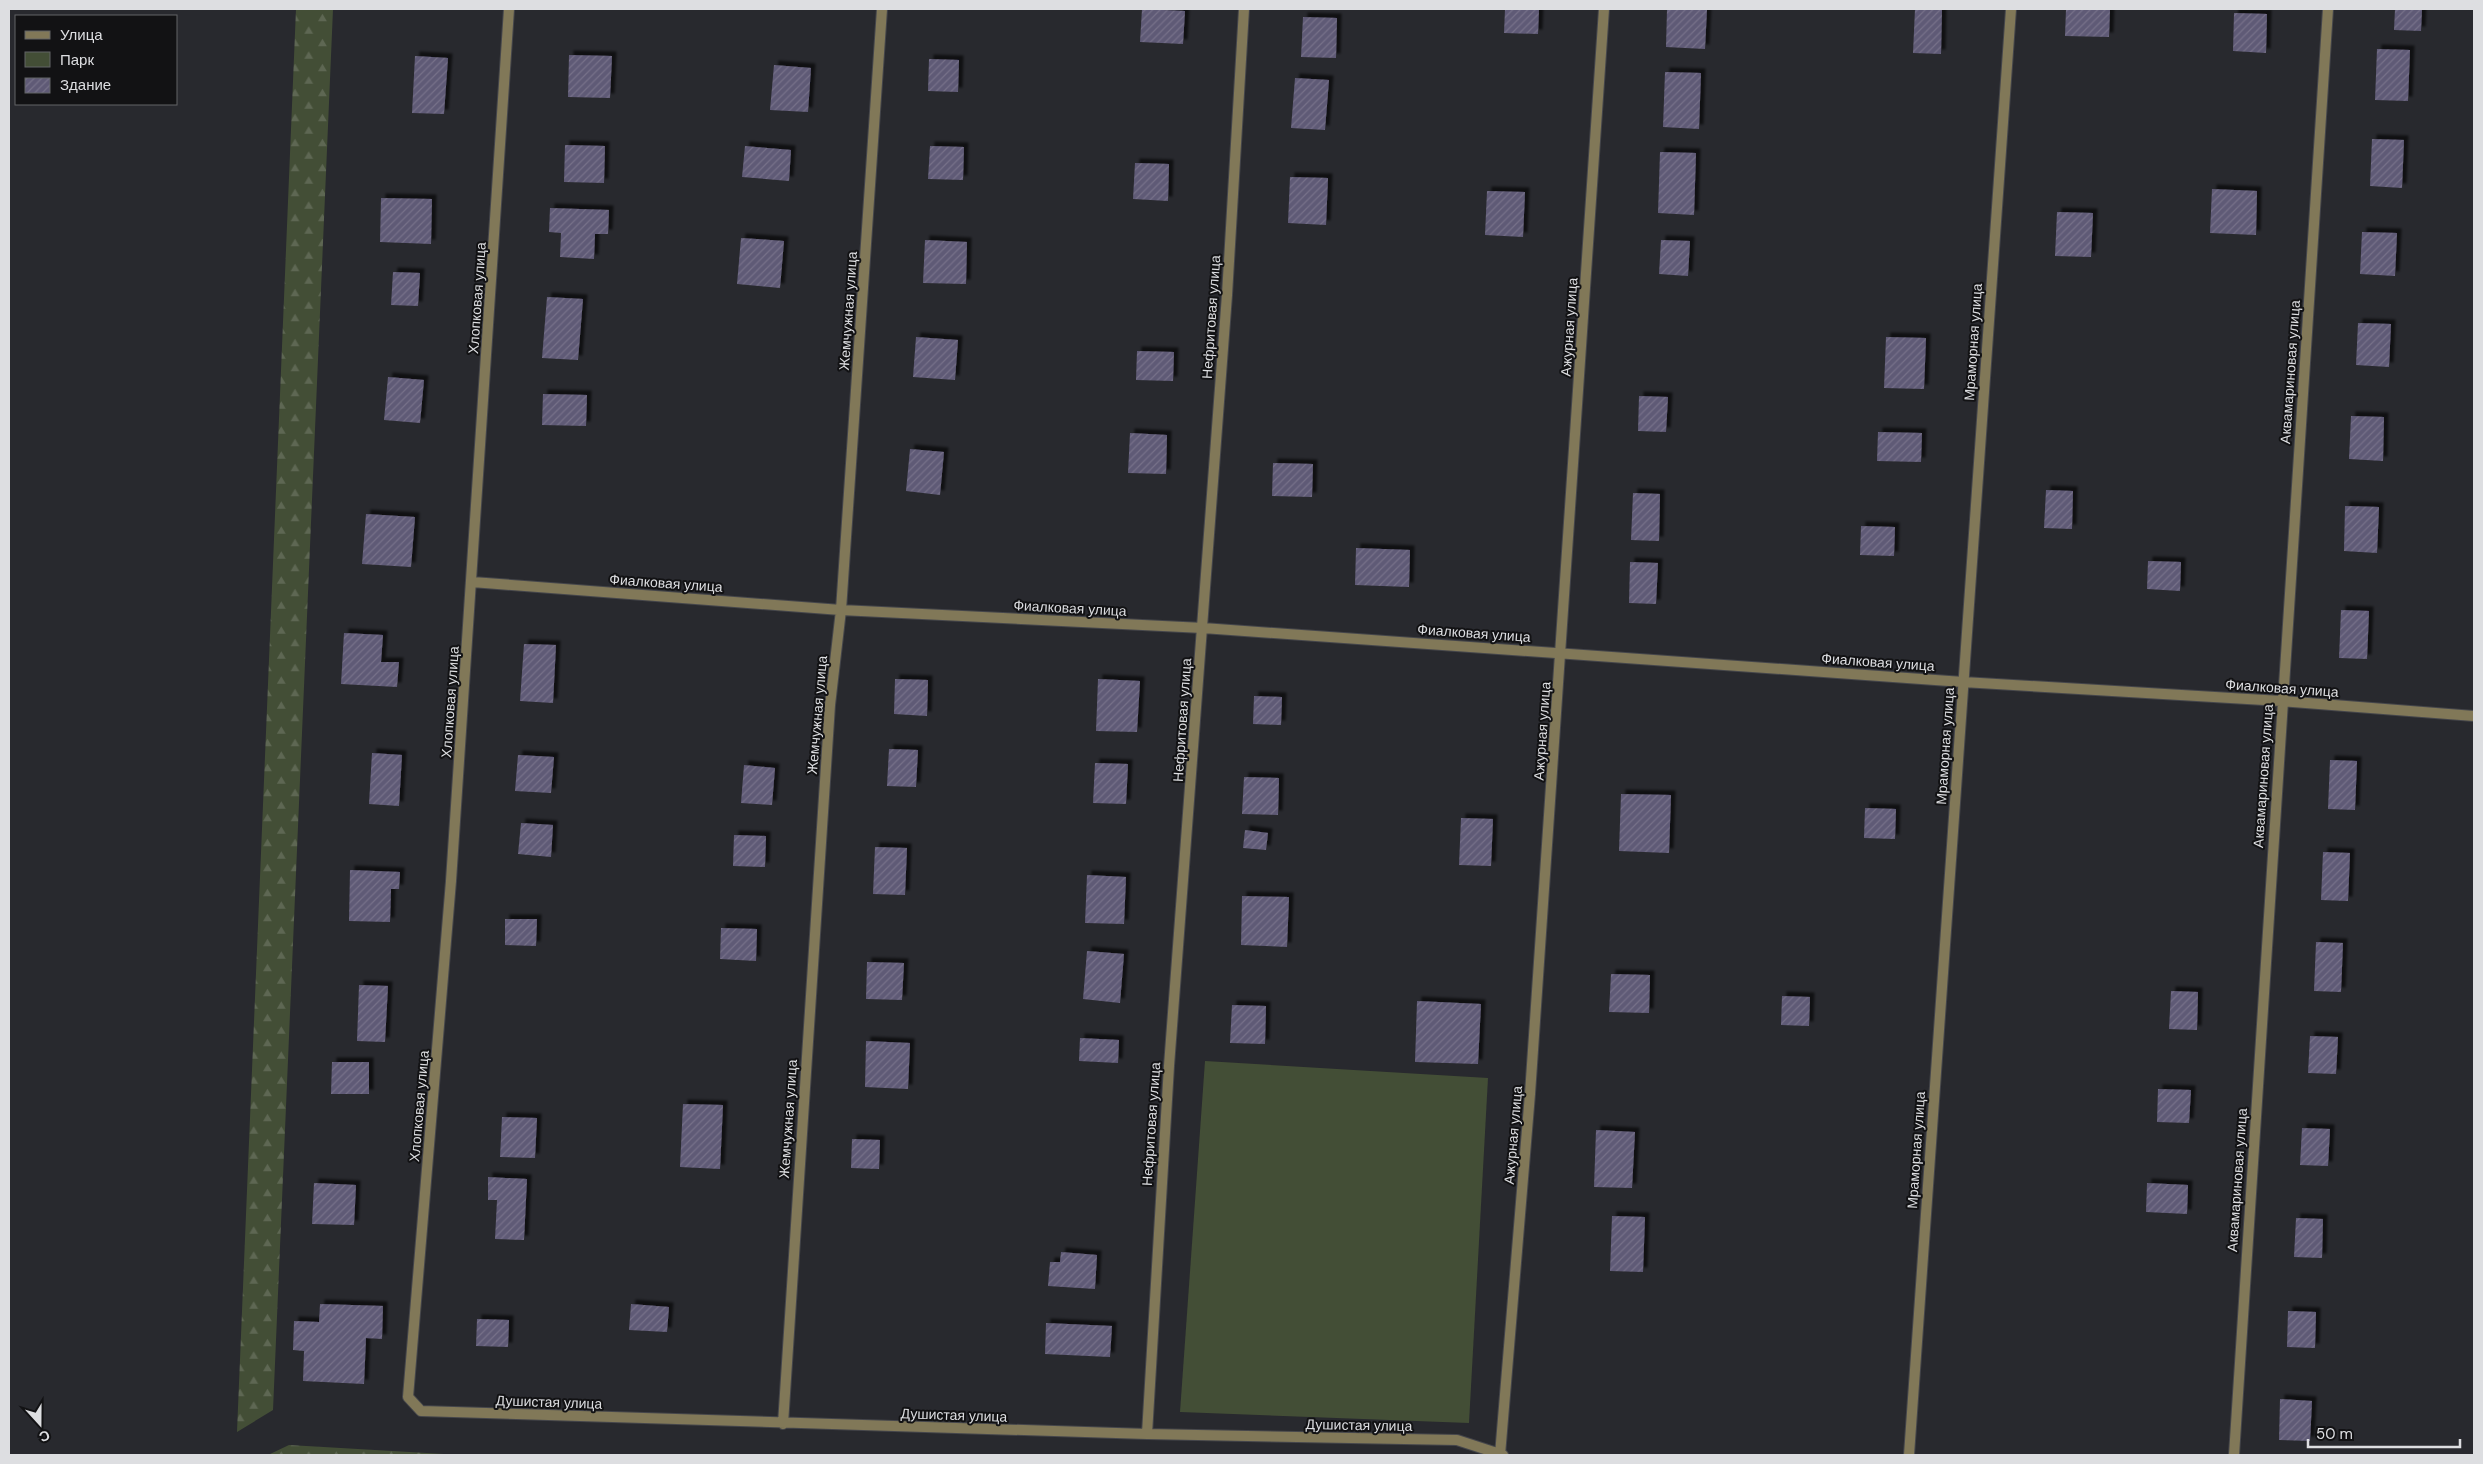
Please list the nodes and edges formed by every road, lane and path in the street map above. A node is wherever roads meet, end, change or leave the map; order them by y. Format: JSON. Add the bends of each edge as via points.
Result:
{"nodes":[{"id":1,"x":510,"y":9,"type":"edge"},
{"id":2,"x":882,"y":9,"type":"edge"},
{"id":3,"x":1244,"y":9,"type":"edge"},
{"id":4,"x":1604,"y":9,"type":"edge"},
{"id":5,"x":2011,"y":9,"type":"edge"},
{"id":6,"x":2328,"y":9,"type":"edge"},
{"id":7,"x":472,"y":582,"type":"junction"},
{"id":8,"x":841,"y":610,"type":"junction"},
{"id":9,"x":1202,"y":628,"type":"junction"},
{"id":10,"x":1561,"y":653,"type":"junction"},
{"id":11,"x":1963,"y":682,"type":"junction"},
{"id":12,"x":2281,"y":701,"type":"junction"},
{"id":13,"x":2474,"y":716,"type":"edge"},
{"id":14,"x":408,"y":1397,"type":"joint"},
{"id":15,"x":783,"y":1424,"type":"junction"},
{"id":16,"x":1146,"y":1434,"type":"junction"},
{"id":17,"x":1501,"y":1455,"type":"edge"},
{"id":18,"x":1909,"y":1455,"type":"edge"},
{"id":19,"x":2234,"y":1455,"type":"edge"}],
"edges":[{"from":1,"to":7,"type":"street","name":"Хлопковая улица"},
{"from":2,"to":8,"type":"street","name":"Жемчужная улица"},
{"from":3,"to":9,"type":"street","name":"Нефритовая улица"},
{"from":4,"to":10,"type":"street","name":"Ажурная улица"},
{"from":5,"to":11,"type":"street","name":"Мраморная улица"},
{"from":6,"to":12,"type":"street","name":"Аквамариновая улица"},
{"from":7,"to":8,"type":"street","name":"Фиалковая улица"},
{"from":7,"to":14,"type":"street","name":"Хлопковая улица"},
{"from":8,"to":9,"type":"street","name":"Фиалковая улица"},
{"from":8,"to":15,"type":"street","name":"Жемчужная улица","via":[[830,705]]},
{"from":9,"to":10,"type":"street","name":"Фиалковая улица"},
{"from":9,"to":16,"type":"street","name":"Нефритовая улица","via":[[1169,1066]]},
{"from":10,"to":11,"type":"street","name":"Фиалковая улица"},
{"from":10,"to":17,"type":"street","name":"Ажурная улица"},
{"from":11,"to":12,"type":"street","name":"Фиалковая улица"},
{"from":11,"to":18,"type":"street","name":"Мраморная улица"},
{"from":12,"to":13,"type":"street","name":"Фиалковая улица"},
{"from":12,"to":19,"type":"street","name":"Аквамариновая улица"},
{"from":14,"to":15,"type":"street","name":"Душистая улица","via":[[421,1411]]},
{"from":15,"to":16,"type":"street","name":"Душистая улица"},
{"from":16,"to":17,"type":"street","name":"Душистая улица","via":[[1457,1440]]}]}
